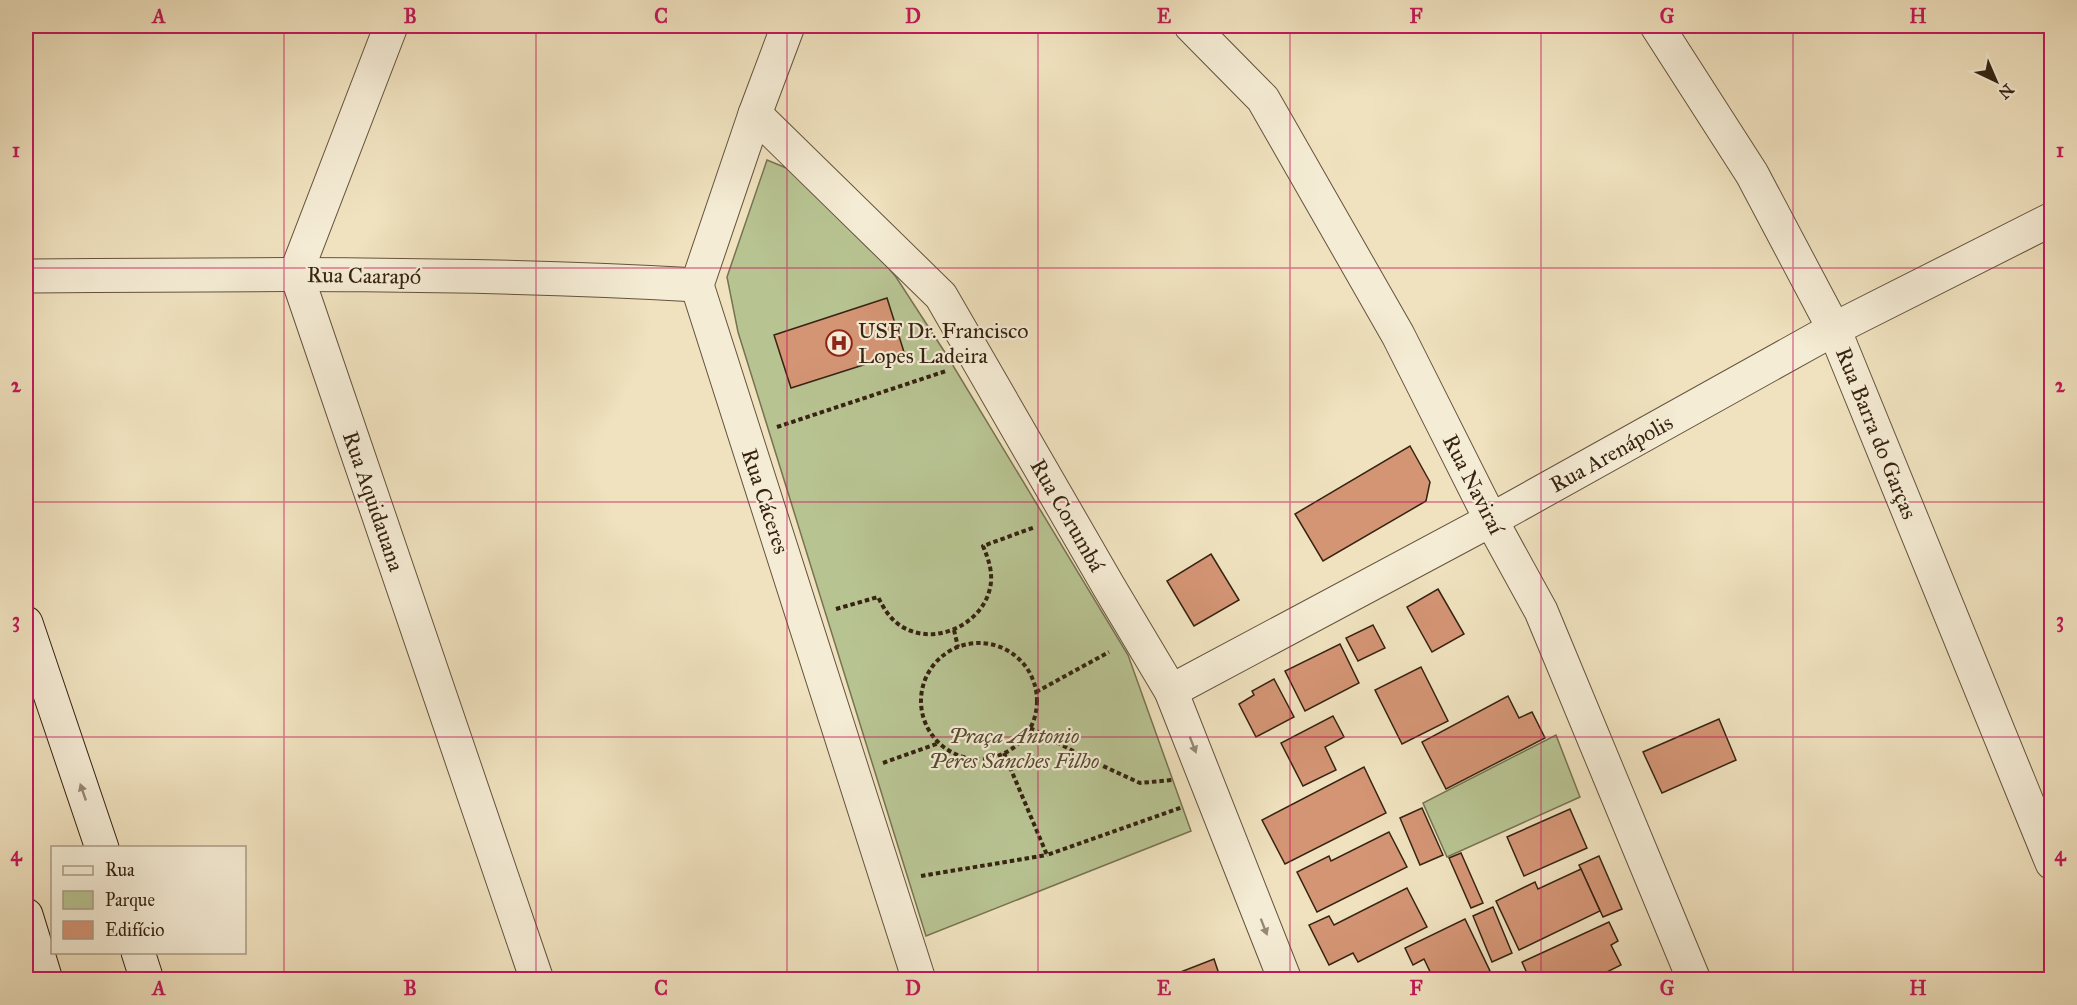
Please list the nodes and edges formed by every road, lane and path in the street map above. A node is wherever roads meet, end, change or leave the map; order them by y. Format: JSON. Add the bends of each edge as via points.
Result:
{"nodes":[{"id":1,"x":391,"y":26,"type":"edge"},
{"id":2,"x":788,"y":26,"type":"edge"},
{"id":3,"x":1191,"y":26,"type":"edge"},
{"id":4,"x":1657,"y":26,"type":"edge"},
{"id":5,"x":755,"y":114,"type":"junction"},
{"id":6,"x":2052,"y":219,"type":"edge"},
{"id":7,"x":296,"y":273,"type":"junction"},
{"id":8,"x":27,"y":276,"type":"edge"},
{"id":9,"x":697,"y":285,"type":"junction"},
{"id":10,"x":1834,"y":329,"type":"junction"},
{"id":11,"x":978,"y":361,"type":"junction"},
{"id":12,"x":746,"y":438,"type":"junction"},
{"id":13,"x":1067,"y":515,"type":"junction"},
{"id":14,"x":1491,"y":520,"type":"junction"},
{"id":15,"x":803,"y":617,"type":"junction"},
{"id":16,"x":26,"y":623,"type":"edge"},
{"id":17,"x":954,"y":630,"type":"junction"},
{"id":18,"x":1138,"y":636,"type":"junction"},
{"id":19,"x":958,"y":647,"type":"junction"},
{"id":20,"x":1172,"y":691,"type":"junction"},
{"id":21,"x":1036,"y":692,"type":"junction"},
{"id":22,"x":1030,"y":728,"type":"junction"},
{"id":23,"x":939,"y":743,"type":"junction"},
{"id":24,"x":1004,"y":753,"type":"junction"},
{"id":25,"x":853,"y":774,"type":"junction"},
{"id":26,"x":1209,"y":787,"type":"junction"},
{"id":27,"x":101,"y":846,"type":"edge"},
{"id":28,"x":1047,"y":855,"type":"junction"},
{"id":29,"x":2052,"y":863,"type":"edge"},
{"id":30,"x":888,"y":882,"type":"junction"},
{"id":31,"x":26,"y":915,"type":"edge"},
{"id":32,"x":139,"y":954,"type":"edge"},
{"id":33,"x":46,"y":980,"type":"edge"},
{"id":34,"x":147,"y":980,"type":"edge"},
{"id":35,"x":537,"y":980,"type":"edge"},
{"id":36,"x":919,"y":980,"type":"edge"},
{"id":37,"x":1285,"y":980,"type":"edge"},
{"id":38,"x":1694,"y":980,"type":"edge"}],
"edges":[{"from":1,"to":7,"type":"street"},
{"from":2,"to":5,"type":"street"},
{"from":3,"to":14,"type":"street","name":"Rua Naviraí","via":[[1263,99],[1398,335]]},
{"from":4,"to":10,"type":"street","name":"Rua Barra do Garças","via":[[1752,174]]},
{"from":5,"to":9,"type":"street"},
{"from":5,"to":11,"type":"street","name":"Rua Corumbá","via":[[941,296]]},
{"from":6,"to":10,"type":"street","name":"Rua Arenápolis"},
{"from":7,"to":8,"type":"street","name":"Rua Caarapó"},
{"from":7,"to":9,"type":"street","name":"Rua Caarapó"},
{"from":7,"to":35,"type":"street","name":"Rua Aquidauana"},
{"from":9,"to":12,"type":"street","name":"Rua Cáceres"},
{"from":10,"to":14,"type":"street","name":"Rua Arenápolis"},
{"from":10,"to":29,"type":"street","name":"Rua Barra do Garças"},
{"from":11,"to":12,"type":"path"},
{"from":11,"to":13,"type":"street","name":"Rua Corumbá"},
{"from":12,"to":15,"type":"street","name":"Rua Cáceres"},
{"from":13,"to":17,"type":"path","via":[[983,546],[990,564],[991,584],[985,602],[974,618]]},
{"from":13,"to":18,"type":"street","name":"Rua Corumbá"},
{"from":14,"to":20,"type":"street","name":"Rua Arenápolis"},
{"from":14,"to":38,"type":"street","name":"Rua Naviraí","via":[[1541,611]]},
{"from":15,"to":17,"type":"path","via":[[878,597],[887,614],[902,627],[920,634]]},
{"from":15,"to":25,"type":"street","name":"Rua Cáceres"},
{"from":27,"to":16,"type":"street","one_way":true},
{"from":17,"to":19,"type":"path"},
{"from":18,"to":20,"type":"street","name":"Rua Corumbá"},
{"from":18,"to":21,"type":"path"},
{"from":19,"to":21,"type":"path","via":[[995,645],[1012,653],[1026,666]]},
{"from":19,"to":23,"type":"path","via":[[930,672],[922,690],[922,710]]},
{"from":20,"to":26,"type":"street","name":"Rua Corumbá","one_way":true},
{"from":21,"to":22,"type":"path"},
{"from":22,"to":24,"type":"path"},
{"from":22,"to":26,"type":"path","via":[[1140,783]]},
{"from":23,"to":24,"type":"path","via":[[956,755],[974,759]]},
{"from":23,"to":25,"type":"path"},
{"from":24,"to":28,"type":"path"},
{"from":25,"to":30,"type":"street","name":"Rua Cáceres"},
{"from":26,"to":28,"type":"path"},
{"from":26,"to":37,"type":"street","name":"Rua Corumbá","one_way":true},
{"from":28,"to":30,"type":"path"},
{"from":30,"to":36,"type":"street","name":"Rua Cáceres"},
{"from":31,"to":33,"type":"street"},
{"from":32,"to":34,"type":"street"}]}
